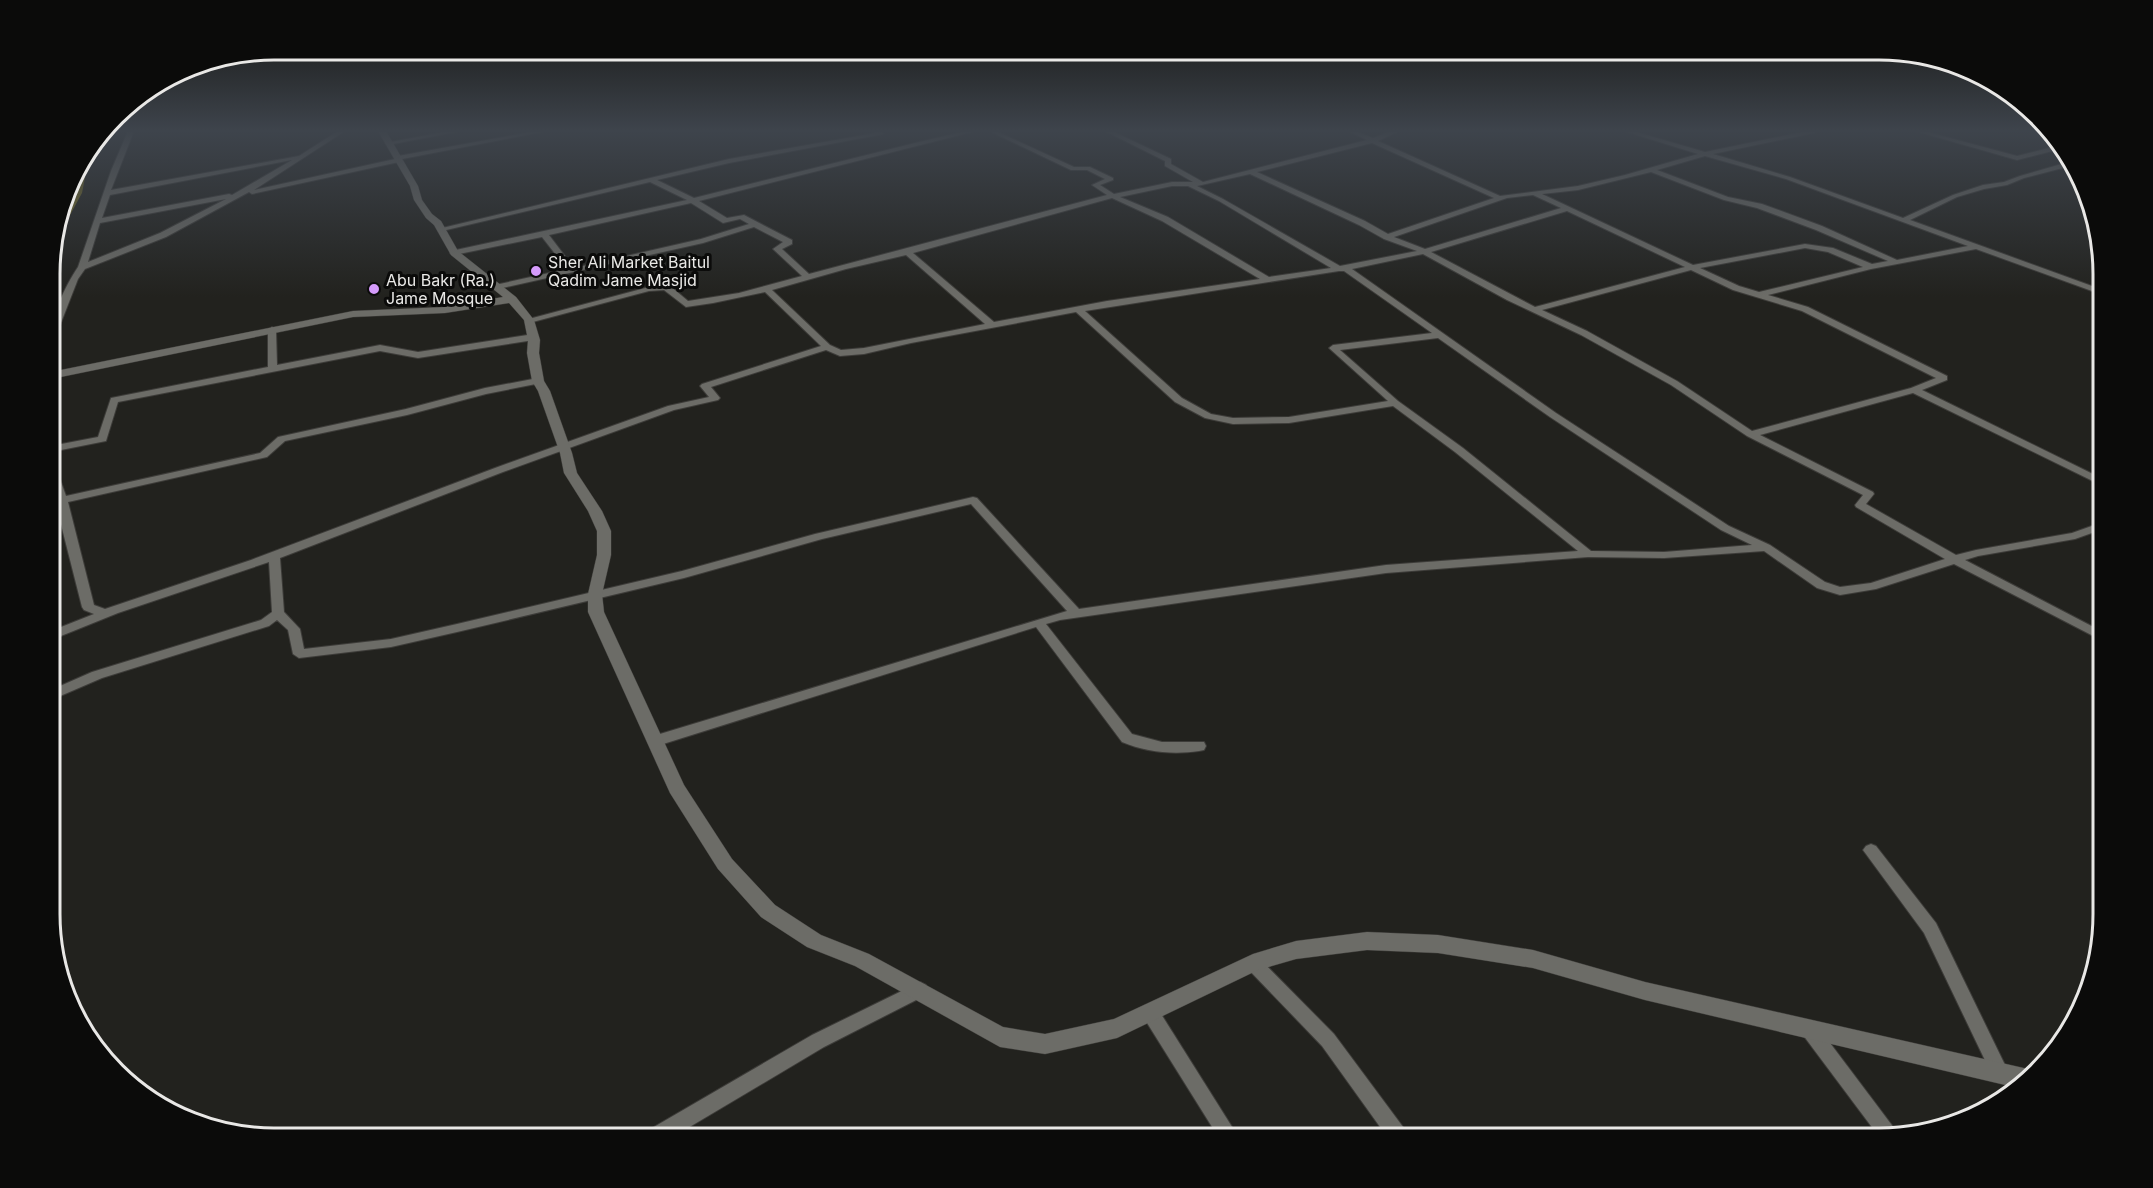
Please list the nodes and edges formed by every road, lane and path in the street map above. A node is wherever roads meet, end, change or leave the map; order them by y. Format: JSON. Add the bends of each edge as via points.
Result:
{"nodes":[{"id":1,"x":110,"y":186,"type":"edge"},
{"id":2,"x":141,"y":186,"type":"edge"},
{"id":3,"x":253,"y":186,"type":"edge"},
{"id":4,"x":265,"y":186,"type":"edge"},
{"id":5,"x":414,"y":186,"type":"edge"},
{"id":6,"x":624,"y":186,"type":"edge"},
{"id":7,"x":665,"y":186,"type":"edge"},
{"id":8,"x":747,"y":186,"type":"edge"},
{"id":9,"x":1097,"y":186,"type":"edge"},
{"id":10,"x":1160,"y":186,"type":"edge"},
{"id":11,"x":1193,"y":186,"type":"edge"},
{"id":12,"x":1280,"y":186,"type":"edge"},
{"id":13,"x":1474,"y":186,"type":"edge"},
{"id":14,"x":1584,"y":186,"type":"edge"},
{"id":15,"x":1694,"y":186,"type":"edge"},
{"id":16,"x":1811,"y":186,"type":"edge"},
{"id":17,"x":1987,"y":186,"type":"edge"},
{"id":18,"x":107,"y":193,"type":"junction"},
{"id":19,"x":1534,"y":193,"type":"junction"},
{"id":20,"x":240,"y":194,"type":"junction"},
{"id":21,"x":1113,"y":196,"type":"junction"},
{"id":22,"x":1500,"y":198,"type":"junction"},
{"id":23,"x":692,"y":200,"type":"junction"},
{"id":24,"x":1566,"y":209,"type":"junction"},
{"id":25,"x":1904,"y":220,"type":"junction"},
{"id":26,"x":98,"y":221,"type":"junction"},
{"id":27,"x":753,"y":225,"type":"junction"},
{"id":28,"x":442,"y":229,"type":"junction"},
{"id":29,"x":544,"y":234,"type":"junction"},
{"id":30,"x":1387,"y":237,"type":"junction"},
{"id":31,"x":1977,"y":247,"type":"junction"},
{"id":32,"x":1422,"y":250,"type":"junction"},
{"id":33,"x":908,"y":252,"type":"junction"},
{"id":34,"x":454,"y":253,"type":"junction"},
{"id":35,"x":1896,"y":262,"type":"junction"},
{"id":36,"x":82,"y":267,"type":"junction"},
{"id":37,"x":1689,"y":267,"type":"junction"},
{"id":38,"x":1871,"y":267,"type":"junction"},
{"id":39,"x":1342,"y":269,"type":"junction"},
{"id":40,"x":572,"y":270,"type":"junction"},
{"id":41,"x":807,"y":277,"type":"junction"},
{"id":42,"x":1266,"y":279,"type":"junction"},
{"id":43,"x":766,"y":289,"type":"junction"},
{"id":44,"x":2093,"y":289,"type":"edge"},
{"id":45,"x":505,"y":293,"type":"junction"},
{"id":46,"x":1761,"y":294,"type":"junction"},
{"id":47,"x":1078,"y":309,"type":"junction"},
{"id":48,"x":1537,"y":309,"type":"junction"},
{"id":49,"x":60,"y":315,"type":"edge"},
{"id":50,"x":992,"y":325,"type":"junction"},
{"id":51,"x":532,"y":328,"type":"junction"},
{"id":52,"x":272,"y":330,"type":"junction"},
{"id":53,"x":1441,"y":335,"type":"junction"},
{"id":54,"x":827,"y":347,"type":"junction"},
{"id":55,"x":273,"y":369,"type":"junction"},
{"id":56,"x":60,"y":374,"type":"edge"},
{"id":57,"x":538,"y":381,"type":"junction"},
{"id":58,"x":1914,"y":390,"type":"junction"},
{"id":59,"x":1395,"y":403,"type":"junction"},
{"id":60,"x":1751,"y":434,"type":"junction"},
{"id":61,"x":60,"y":447,"type":"edge"},
{"id":62,"x":563,"y":447,"type":"junction"},
{"id":63,"x":2093,"y":478,"type":"edge"},
{"id":64,"x":60,"y":494,"type":"edge"},
{"id":65,"x":62,"y":500,"type":"junction"},
{"id":66,"x":2093,"y":529,"type":"edge"},
{"id":67,"x":1766,"y":547,"type":"junction"},
{"id":68,"x":1588,"y":554,"type":"junction"},
{"id":69,"x":274,"y":556,"type":"junction"},
{"id":70,"x":1954,"y":559,"type":"junction"},
{"id":71,"x":595,"y":594,"type":"junction"},
{"id":72,"x":278,"y":613,"type":"junction"},
{"id":73,"x":106,"y":614,"type":"junction"},
{"id":74,"x":1077,"y":614,"type":"junction"},
{"id":75,"x":1039,"y":623,"type":"junction"},
{"id":76,"x":60,"y":632,"type":"edge"},
{"id":77,"x":2093,"y":632,"type":"edge"},
{"id":78,"x":60,"y":691,"type":"edge"},
{"id":79,"x":655,"y":741,"type":"junction"},
{"id":80,"x":1199,"y":746,"type":"dead end"},
{"id":81,"x":1871,"y":850,"type":"dead end"},
{"id":82,"x":1253,"y":963,"type":"junction"},
{"id":83,"x":920,"y":990,"type":"junction"},
{"id":84,"x":1150,"y":1012,"type":"junction"},
{"id":85,"x":1809,"y":1029,"type":"junction"},
{"id":86,"x":2000,"y":1074,"type":"junction"},
{"id":87,"x":2017,"y":1078,"type":"edge"},
{"id":88,"x":671,"y":1128,"type":"edge"},
{"id":89,"x":1224,"y":1128,"type":"edge"},
{"id":90,"x":1393,"y":1128,"type":"edge"},
{"id":91,"x":1883,"y":1128,"type":"edge"}],
"edges":[{"from":1,"to":18,"type":"street"},
{"from":2,"to":18,"type":"street"},
{"from":3,"to":20,"type":"street"},
{"from":4,"to":20,"type":"street"},
{"from":5,"to":28,"type":"street","via":[[418,200]]},
{"from":6,"to":28,"type":"street"},
{"from":7,"to":23,"type":"street"},
{"from":8,"to":23,"type":"street"},
{"from":9,"to":21,"type":"street"},
{"from":10,"to":21,"type":"street"},
{"from":11,"to":39,"type":"street"},
{"from":12,"to":30,"type":"street"},
{"from":13,"to":22,"type":"street"},
{"from":14,"to":19,"type":"street"},
{"from":15,"to":35,"type":"street","via":[[1819,228]]},
{"from":16,"to":25,"type":"street"},
{"from":17,"to":25,"type":"street","via":[[1955,196]]},
{"from":18,"to":26,"type":"street"},
{"from":19,"to":22,"type":"street"},
{"from":19,"to":24,"type":"street"},
{"from":20,"to":26,"type":"street"},
{"from":20,"to":36,"type":"street","via":[[163,235]]},
{"from":21,"to":33,"type":"street"},
{"from":21,"to":42,"type":"street","via":[[1165,219]]},
{"from":22,"to":30,"type":"street"},
{"from":23,"to":27,"type":"street","via":[[726,221],[741,217]]},
{"from":23,"to":29,"type":"street"},
{"from":24,"to":32,"type":"street"},
{"from":24,"to":37,"type":"street"},
{"from":25,"to":31,"type":"street"},
{"from":26,"to":36,"type":"street"},
{"from":27,"to":40,"type":"street","via":[[703,241]]},
{"from":27,"to":41,"type":"street","via":[[789,242],[777,249]]},
{"from":28,"to":34,"type":"street"},
{"from":29,"to":34,"type":"street"},
{"from":29,"to":40,"type":"street"},
{"from":30,"to":32,"type":"street"},
{"from":31,"to":35,"type":"street"},
{"from":31,"to":44,"type":"street"},
{"from":32,"to":39,"type":"street"},
{"from":32,"to":48,"type":"street"},
{"from":33,"to":41,"type":"street"},
{"from":33,"to":50,"type":"street"},
{"from":34,"to":45,"type":"street"},
{"from":35,"to":38,"type":"street"},
{"from":36,"to":49,"type":"street"},
{"from":37,"to":38,"type":"street","via":[[1805,246],[1830,250]]},
{"from":37,"to":46,"type":"street"},
{"from":37,"to":48,"type":"street"},
{"from":38,"to":46,"type":"street"},
{"from":39,"to":42,"type":"street"},
{"from":39,"to":53,"type":"street"},
{"from":40,"to":45,"type":"street"},
{"from":41,"to":43,"type":"street"},
{"from":42,"to":47,"type":"street"},
{"from":43,"to":51,"type":"street","via":[[686,304],[666,287],[649,288]]},
{"from":43,"to":54,"type":"street"},
{"from":45,"to":51,"type":"street"},
{"from":45,"to":52,"type":"street","via":[[445,310],[353,314]]},
{"from":46,"to":58,"type":"street","via":[[1805,309],[1944,378]]},
{"from":47,"to":50,"type":"street"},
{"from":47,"to":59,"type":"street","via":[[1186,407],[1216,419],[1269,421]]},
{"from":48,"to":60,"type":"street","via":[[1674,383]]},
{"from":50,"to":54,"type":"street","via":[[864,351],[840,353]]},
{"from":51,"to":55,"type":"street","via":[[418,355],[380,348]]},
{"from":51,"to":57,"type":"street"},
{"from":52,"to":55,"type":"street"},
{"from":52,"to":56,"type":"street"},
{"from":53,"to":59,"type":"street","via":[[1334,348]]},
{"from":53,"to":67,"type":"street","via":[[1553,415],[1725,528]]},
{"from":54,"to":62,"type":"street","via":[[705,386],[715,398],[671,408]]},
{"from":55,"to":61,"type":"street","via":[[114,400],[102,439]]},
{"from":57,"to":62,"type":"street"},
{"from":57,"to":65,"type":"street","via":[[282,440],[263,455]]},
{"from":58,"to":60,"type":"street"},
{"from":58,"to":63,"type":"street"},
{"from":59,"to":68,"type":"street"},
{"from":60,"to":70,"type":"street","via":[[1869,494],[1860,505]]},
{"from":62,"to":69,"type":"street"},
{"from":62,"to":71,"type":"street","via":[[569,473],[594,506],[604,531],[606,552]]},
{"from":64,"to":65,"type":"street"},
{"from":65,"to":73,"type":"street","via":[[88,607]]},
{"from":66,"to":70,"type":"street","via":[[2075,536]]},
{"from":67,"to":68,"type":"street","via":[[1664,555]]},
{"from":67,"to":70,"type":"street","via":[[1821,585],[1840,591],[1872,586]]},
{"from":68,"to":74,"type":"street","via":[[1386,569]]},
{"from":69,"to":72,"type":"street"},
{"from":69,"to":73,"type":"street"},
{"from":70,"to":77,"type":"street"},
{"from":71,"to":72,"type":"street","via":[[391,643],[299,654],[294,629]]},
{"from":71,"to":74,"type":"street","via":[[973,500]]},
{"from":71,"to":79,"type":"street","via":[[596,612]]},
{"from":72,"to":78,"type":"street","via":[[265,623],[97,675]]},
{"from":73,"to":76,"type":"street"},
{"from":74,"to":75,"type":"street"},
{"from":75,"to":79,"type":"street"},
{"from":75,"to":80,"type":"street","via":[[1127,738],[1138,744],[1183,750]]},
{"from":79,"to":83,"type":"street","via":[[676,788],[725,864],[768,911],[814,941]]},
{"from":81,"to":86,"type":"street","via":[[1930,928]]},
{"from":82,"to":84,"type":"street"},
{"from":82,"to":85,"type":"street","via":[[1296,950],[1367,941],[1438,944],[1533,959],[1645,991]]},
{"from":82,"to":90,"type":"street","via":[[1328,1040]]},
{"from":83,"to":84,"type":"street","via":[[1000,1037],[1045,1044],[1117,1028]]},
{"from":83,"to":88,"type":"street","via":[[818,1041]]},
{"from":84,"to":89,"type":"street"},
{"from":85,"to":86,"type":"street"},
{"from":85,"to":91,"type":"street"},
{"from":86,"to":87,"type":"street"}]}
